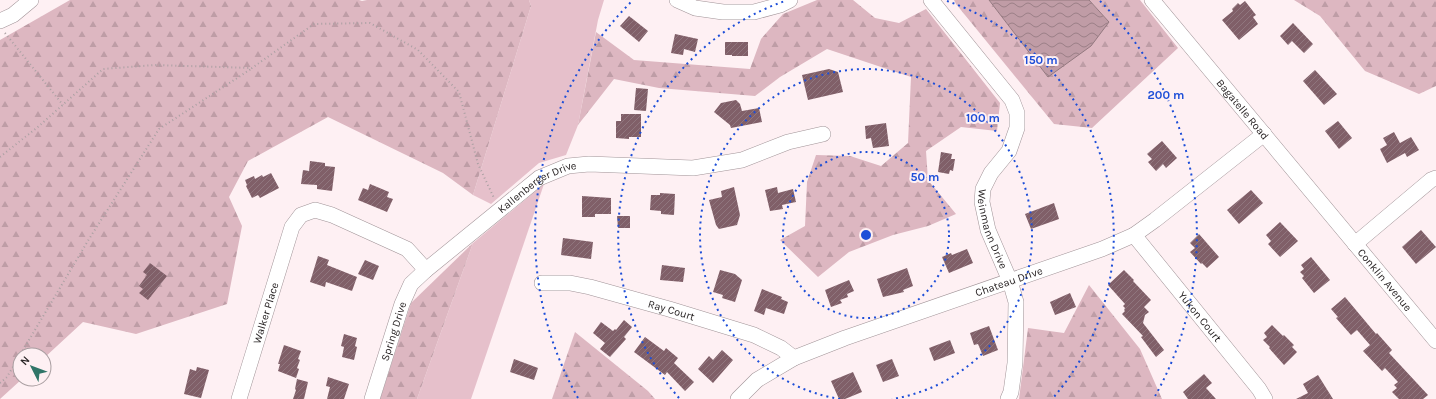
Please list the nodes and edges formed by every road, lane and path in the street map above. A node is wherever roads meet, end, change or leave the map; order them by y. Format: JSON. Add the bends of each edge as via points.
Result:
{"nodes":[{"id":1,"x":32,"y":0,"type":"edge"},
{"id":2,"x":677,"y":0,"type":"edge"},
{"id":3,"x":790,"y":0,"type":"edge"},
{"id":4,"x":931,"y":0,"type":"edge"},
{"id":5,"x":1152,"y":0,"type":"edge"},
{"id":6,"x":2,"y":27,"type":"edge"},
{"id":7,"x":252,"y":68,"type":"junction"},
{"id":8,"x":63,"y":105,"type":"junction"},
{"id":9,"x":822,"y":134,"type":"dead end"},
{"id":10,"x":1264,"y":134,"type":"junction"},
{"id":11,"x":0,"y":157,"type":"edge"},
{"id":12,"x":1436,"y":178,"type":"edge"},
{"id":13,"x":501,"y":210,"type":"junction"},
{"id":14,"x":1334,"y":218,"type":"joint"},
{"id":15,"x":1134,"y":235,"type":"junction"},
{"id":16,"x":1355,"y":244,"type":"junction"},
{"id":17,"x":426,"y":270,"type":"junction"},
{"id":18,"x":1010,"y":281,"type":"junction"},
{"id":19,"x":542,"y":283,"type":"dead end"},
{"id":20,"x":1436,"y":341,"type":"edge"},
{"id":21,"x":794,"y":358,"type":"junction"},
{"id":22,"x":0,"y":383,"type":"edge"},
{"id":23,"x":239,"y":399,"type":"edge"},
{"id":24,"x":372,"y":399,"type":"edge"},
{"id":25,"x":738,"y":399,"type":"edge"},
{"id":26,"x":1008,"y":399,"type":"edge"},
{"id":27,"x":1265,"y":399,"type":"edge"}],
"edges":[{"from":1,"to":6,"type":"street","via":[[12,15]]},
{"from":2,"to":3,"type":"street","via":[[695,8],[723,12],[754,12]]},
{"from":4,"to":18,"type":"street","name":"Weinmann Drive","via":[[1012,100],[1017,113],[1018,128],[1009,151],[988,179],[983,189],[982,202],[988,230]]},
{"from":5,"to":10,"type":"street","name":"Bagatelle Road"},
{"from":6,"to":8,"type":"path"},
{"from":7,"to":8,"type":"path","via":[[156,65],[103,69]]},
{"from":7,"to":13,"type":"path","via":[[314,24],[370,23],[418,50],[460,92],[478,164]]},
{"from":7,"to":22,"type":"path","via":[[159,129],[7,376]]},
{"from":8,"to":11,"type":"path"},
{"from":9,"to":13,"type":"street","name":"Kallenberger Drive","via":[[788,142],[742,160],[693,168],[589,164],[568,166],[539,178]]},
{"from":10,"to":14,"type":"street","name":"Bagatelle Road"},
{"from":10,"to":15,"type":"street","name":"Chateau Drive"},
{"from":12,"to":16,"type":"street"},
{"from":13,"to":17,"type":"street","name":"Kallenberger Drive"},
{"from":14,"to":16,"type":"street","name":"Conklin Avenue"},
{"from":15,"to":18,"type":"street","name":"Chateau Drive"},
{"from":15,"to":27,"type":"street","name":"Yukon Court"},
{"from":16,"to":20,"type":"street","name":"Conklin Avenue"},
{"from":17,"to":23,"type":"street","name":"Walker Place","via":[[407,250],[332,215],[315,210],[301,215],[292,226]]},
{"from":17,"to":24,"type":"street","name":"Spring Drive","via":[[411,284],[402,304]]},
{"from":18,"to":21,"type":"street","name":"Chateau Drive"},
{"from":18,"to":26,"type":"street","name":"Weinmann Drive","via":[[1016,302],[1015,362]]},
{"from":19,"to":21,"type":"street","name":"Ray Court","via":[[570,283],[590,287],[669,309],[754,335],[781,348]]},
{"from":21,"to":25,"type":"street","name":"Chateau Drive","via":[[757,380]]}]}
